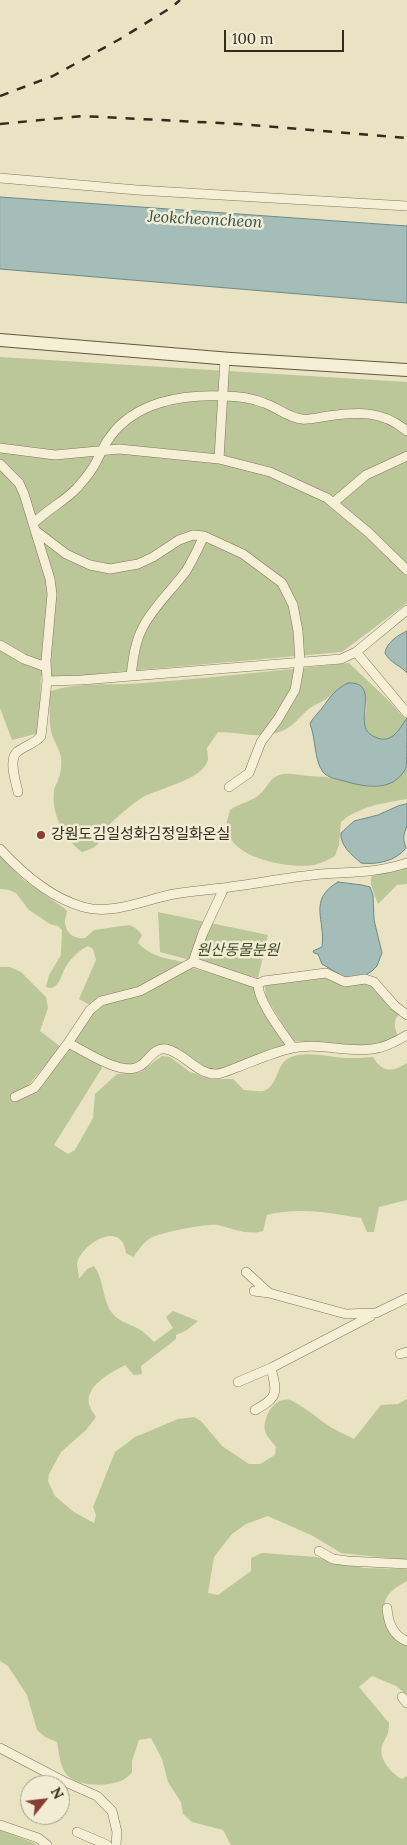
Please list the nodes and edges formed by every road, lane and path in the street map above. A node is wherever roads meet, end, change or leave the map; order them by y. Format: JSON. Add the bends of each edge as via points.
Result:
{"nodes":[{"id":1,"x":0,"y":178,"type":"edge"},
{"id":2,"x":407,"y":206,"type":"edge"},
{"id":3,"x":0,"y":340,"type":"edge"},
{"id":4,"x":225,"y":358,"type":"junction"},
{"id":5,"x":407,"y":370,"type":"edge"},
{"id":6,"x":223,"y":396,"type":"junction"},
{"id":7,"x":407,"y":430,"type":"edge"},
{"id":8,"x":0,"y":448,"type":"edge"},
{"id":9,"x":101,"y":451,"type":"junction"},
{"id":10,"x":407,"y":456,"type":"edge"},
{"id":11,"x":219,"y":459,"type":"junction"},
{"id":12,"x":0,"y":464,"type":"edge"},
{"id":13,"x":333,"y":503,"type":"junction"},
{"id":14,"x":34,"y":528,"type":"junction"},
{"id":15,"x":204,"y":536,"type":"junction"},
{"id":16,"x":407,"y":570,"type":"edge"},
{"id":17,"x":407,"y":610,"type":"edge"},
{"id":18,"x":0,"y":645,"type":"edge"},
{"id":19,"x":356,"y":652,"type":"junction"},
{"id":20,"x":300,"y":662,"type":"junction"},
{"id":21,"x":46,"y":667,"type":"junction"},
{"id":22,"x":131,"y":676,"type":"junction"},
{"id":23,"x":47,"y":681,"type":"junction"},
{"id":24,"x":407,"y":713,"type":"edge"},
{"id":25,"x":229,"y":788,"type":"dead end"},
{"id":26,"x":18,"y":792,"type":"dead end"},
{"id":27,"x":0,"y":849,"type":"edge"},
{"id":28,"x":407,"y":862,"type":"edge"},
{"id":29,"x":224,"y":888,"type":"junction"},
{"id":30,"x":193,"y":962,"type":"junction"},
{"id":31,"x":258,"y":984,"type":"junction"},
{"id":32,"x":407,"y":1014,"type":"edge"},
{"id":33,"x":407,"y":1035,"type":"edge"},
{"id":34,"x":68,"y":1043,"type":"junction"},
{"id":35,"x":293,"y":1048,"type":"junction"},
{"id":36,"x":15,"y":1097,"type":"dead end"},
{"id":37,"x":246,"y":1272,"type":"dead end"},
{"id":38,"x":254,"y":1291,"type":"dead end"},
{"id":39,"x":269,"y":1293,"type":"junction"},
{"id":40,"x":407,"y":1298,"type":"edge"},
{"id":41,"x":376,"y":1314,"type":"junction"},
{"id":42,"x":271,"y":1368,"type":"junction"},
{"id":43,"x":238,"y":1382,"type":"dead end"},
{"id":44,"x":255,"y":1410,"type":"dead end"},
{"id":45,"x":319,"y":1552,"type":"dead end"},
{"id":46,"x":407,"y":1564,"type":"edge"},
{"id":47,"x":387,"y":1608,"type":"dead end"},
{"id":48,"x":407,"y":1641,"type":"edge"},
{"id":49,"x":0,"y":1748,"type":"edge"},
{"id":50,"x":0,"y":1824,"type":"edge"},
{"id":51,"x":77,"y":1832,"type":"dead end"},
{"id":52,"x":47,"y":1845,"type":"edge"},
{"id":53,"x":107,"y":1845,"type":"edge"},
{"id":54,"x":116,"y":1845,"type":"edge"}],
"edges":[{"from":1,"to":2,"type":"street","via":[[138,190]]},
{"from":3,"to":4,"type":"main road"},
{"from":4,"to":5,"type":"main road"},
{"from":4,"to":6,"type":"street"},
{"from":6,"to":7,"type":"street","via":[[263,402],[304,420],[367,413],[389,418]]},
{"from":6,"to":9,"type":"street","via":[[158,402],[127,420]]},
{"from":6,"to":11,"type":"street"},
{"from":8,"to":9,"type":"street","via":[[55,455]]},
{"from":9,"to":11,"type":"street","via":[[119,449]]},
{"from":9,"to":14,"type":"street","via":[[95,465],[76,489],[41,516]]},
{"from":10,"to":13,"type":"street","via":[[366,475]]},
{"from":11,"to":13,"type":"street","via":[[270,472]]},
{"from":12,"to":14,"type":"street","via":[[19,483]]},
{"from":13,"to":16,"type":"street"},
{"from":14,"to":15,"type":"street","via":[[66,554],[90,565],[110,569],[153,558],[179,540],[193,535]]},
{"from":14,"to":21,"type":"street","via":[[52,594]]},
{"from":15,"to":20,"type":"street","via":[[243,554],[282,582],[293,605]]},
{"from":15,"to":22,"type":"street","via":[[185,572],[149,615],[134,653]]},
{"from":17,"to":19,"type":"street"},
{"from":18,"to":21,"type":"street"},
{"from":19,"to":20,"type":"street","via":[[341,659]]},
{"from":19,"to":24,"type":"street"},
{"from":20,"to":22,"type":"street"},
{"from":20,"to":25,"type":"street","via":[[296,690],[261,742],[249,773]]},
{"from":21,"to":23,"type":"street"},
{"from":22,"to":23,"type":"street"},
{"from":23,"to":26,"type":"street","via":[[40,738],[14,756]]},
{"from":27,"to":29,"type":"street","via":[[15,866],[46,889],[85,907],[135,904],[169,895]]},
{"from":28,"to":29,"type":"street","via":[[364,872],[320,874]]},
{"from":29,"to":30,"type":"street"},
{"from":30,"to":31,"type":"street"},
{"from":30,"to":34,"type":"street","via":[[140,991],[94,1005]]},
{"from":31,"to":32,"type":"street","via":[[326,973],[345,982],[365,979],[374,982],[395,1006]]},
{"from":31,"to":35,"type":"street","via":[[264,1002]]},
{"from":33,"to":35,"type":"street","via":[[374,1049]]},
{"from":34,"to":35,"type":"street","via":[[112,1065],[134,1069],[157,1051],[170,1050],[201,1070],[215,1074]]},
{"from":34,"to":36,"type":"street","via":[[34,1088]]},
{"from":37,"to":39,"type":"street"},
{"from":38,"to":39,"type":"street"},
{"from":39,"to":41,"type":"street","via":[[346,1314]]},
{"from":40,"to":41,"type":"street"},
{"from":41,"to":42,"type":"street"},
{"from":42,"to":43,"type":"street"},
{"from":42,"to":44,"type":"street","via":[[275,1395]]},
{"from":45,"to":46,"type":"street","via":[[348,1561]]},
{"from":47,"to":48,"type":"street","via":[[396,1634]]},
{"from":49,"to":54,"type":"street","via":[[97,1796],[112,1811],[117,1832]]},
{"from":50,"to":52,"type":"street","via":[[38,1838]]},
{"from":51,"to":53,"type":"street"}]}
